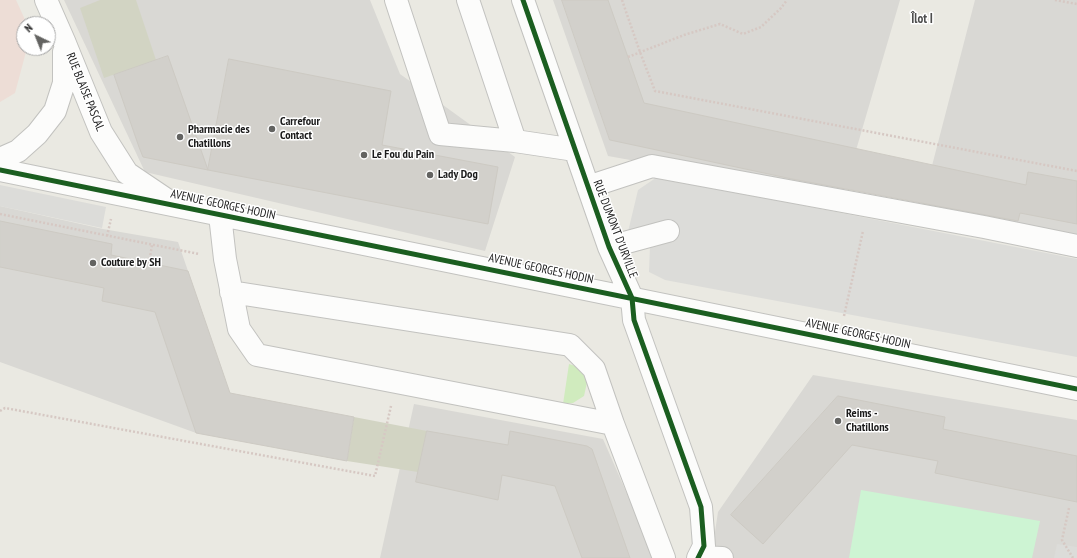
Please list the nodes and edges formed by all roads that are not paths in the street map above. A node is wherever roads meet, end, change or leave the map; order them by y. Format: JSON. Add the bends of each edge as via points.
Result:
{"nodes":[{"id":1,"x":46,"y":0,"type":"edge"},
{"id":2,"x":396,"y":0,"type":"edge"},
{"id":3,"x":468,"y":0,"type":"edge"},
{"id":4,"x":522,"y":0,"type":"edge"},
{"id":5,"x":64,"y":41,"type":"junction"},
{"id":6,"x":515,"y":141,"type":"junction"},
{"id":7,"x":575,"y":150,"type":"junction"},
{"id":8,"x":0,"y":159,"type":"edge"},
{"id":9,"x":0,"y":170,"type":"edge"},
{"id":10,"x":588,"y":187,"type":"junction"},
{"id":11,"x":174,"y":205,"type":"junction"},
{"id":12,"x":220,"y":215,"type":"junction"},
{"id":13,"x":668,"y":231,"type":"dead end"},
{"id":14,"x":1077,"y":246,"type":"edge"},
{"id":15,"x":608,"y":247,"type":"junction"},
{"id":16,"x":231,"y":292,"type":"junction"},
{"id":17,"x":632,"y":298,"type":"junction"},
{"id":18,"x":1077,"y":388,"type":"edge"},
{"id":19,"x":613,"y":424,"type":"junction"},
{"id":20,"x":664,"y":558,"type":"edge"},
{"id":21,"x":699,"y":558,"type":"edge"},
{"id":22,"x":722,"y":558,"type":"edge"}],
"edges":[{"from":1,"to":5,"type":"street","name":"RUE BLAISE PASCAL"},
{"from":2,"to":6,"type":"street","via":[[440,134]]},
{"from":3,"to":6,"type":"street"},
{"from":4,"to":7,"type":"street","name":"RUE DUMONT D'URVILLE"},
{"from":5,"to":8,"type":"street","via":[[64,83],[55,111],[38,134],[18,151]]},
{"from":5,"to":11,"type":"street","name":"RUE BLAISE PASCAL","via":[[101,132],[127,173]]},
{"from":6,"to":7,"type":"street"},
{"from":7,"to":10,"type":"street","name":"RUE DUMONT D'URVILLE"},
{"from":9,"to":11,"type":"street","name":"AVENUE GEORGES HODIN"},
{"from":10,"to":14,"type":"street","via":[[652,166]]},
{"from":10,"to":15,"type":"street","name":"RUE DUMONT D'URVILLE"},
{"from":11,"to":12,"type":"street","name":"AVENUE GEORGES HODIN"},
{"from":12,"to":16,"type":"street"},
{"from":12,"to":17,"type":"street","name":"AVENUE GEORGES HODIN"},
{"from":13,"to":15,"type":"street"},
{"from":15,"to":17,"type":"street","name":"RUE DUMONT D'URVILLE"},
{"from":16,"to":19,"type":"street","via":[[239,329],[257,355]]},
{"from":16,"to":19,"type":"street","via":[[570,345],[594,369]]},
{"from":17,"to":18,"type":"street","name":"AVENUE GEORGES HODIN"},
{"from":17,"to":21,"type":"street","name":"RUE DUMONT D'URVILLE","via":[[634,320],[701,507],[704,546]]},
{"from":19,"to":20,"type":"street"},
{"from":21,"to":22,"type":"street"}]}
